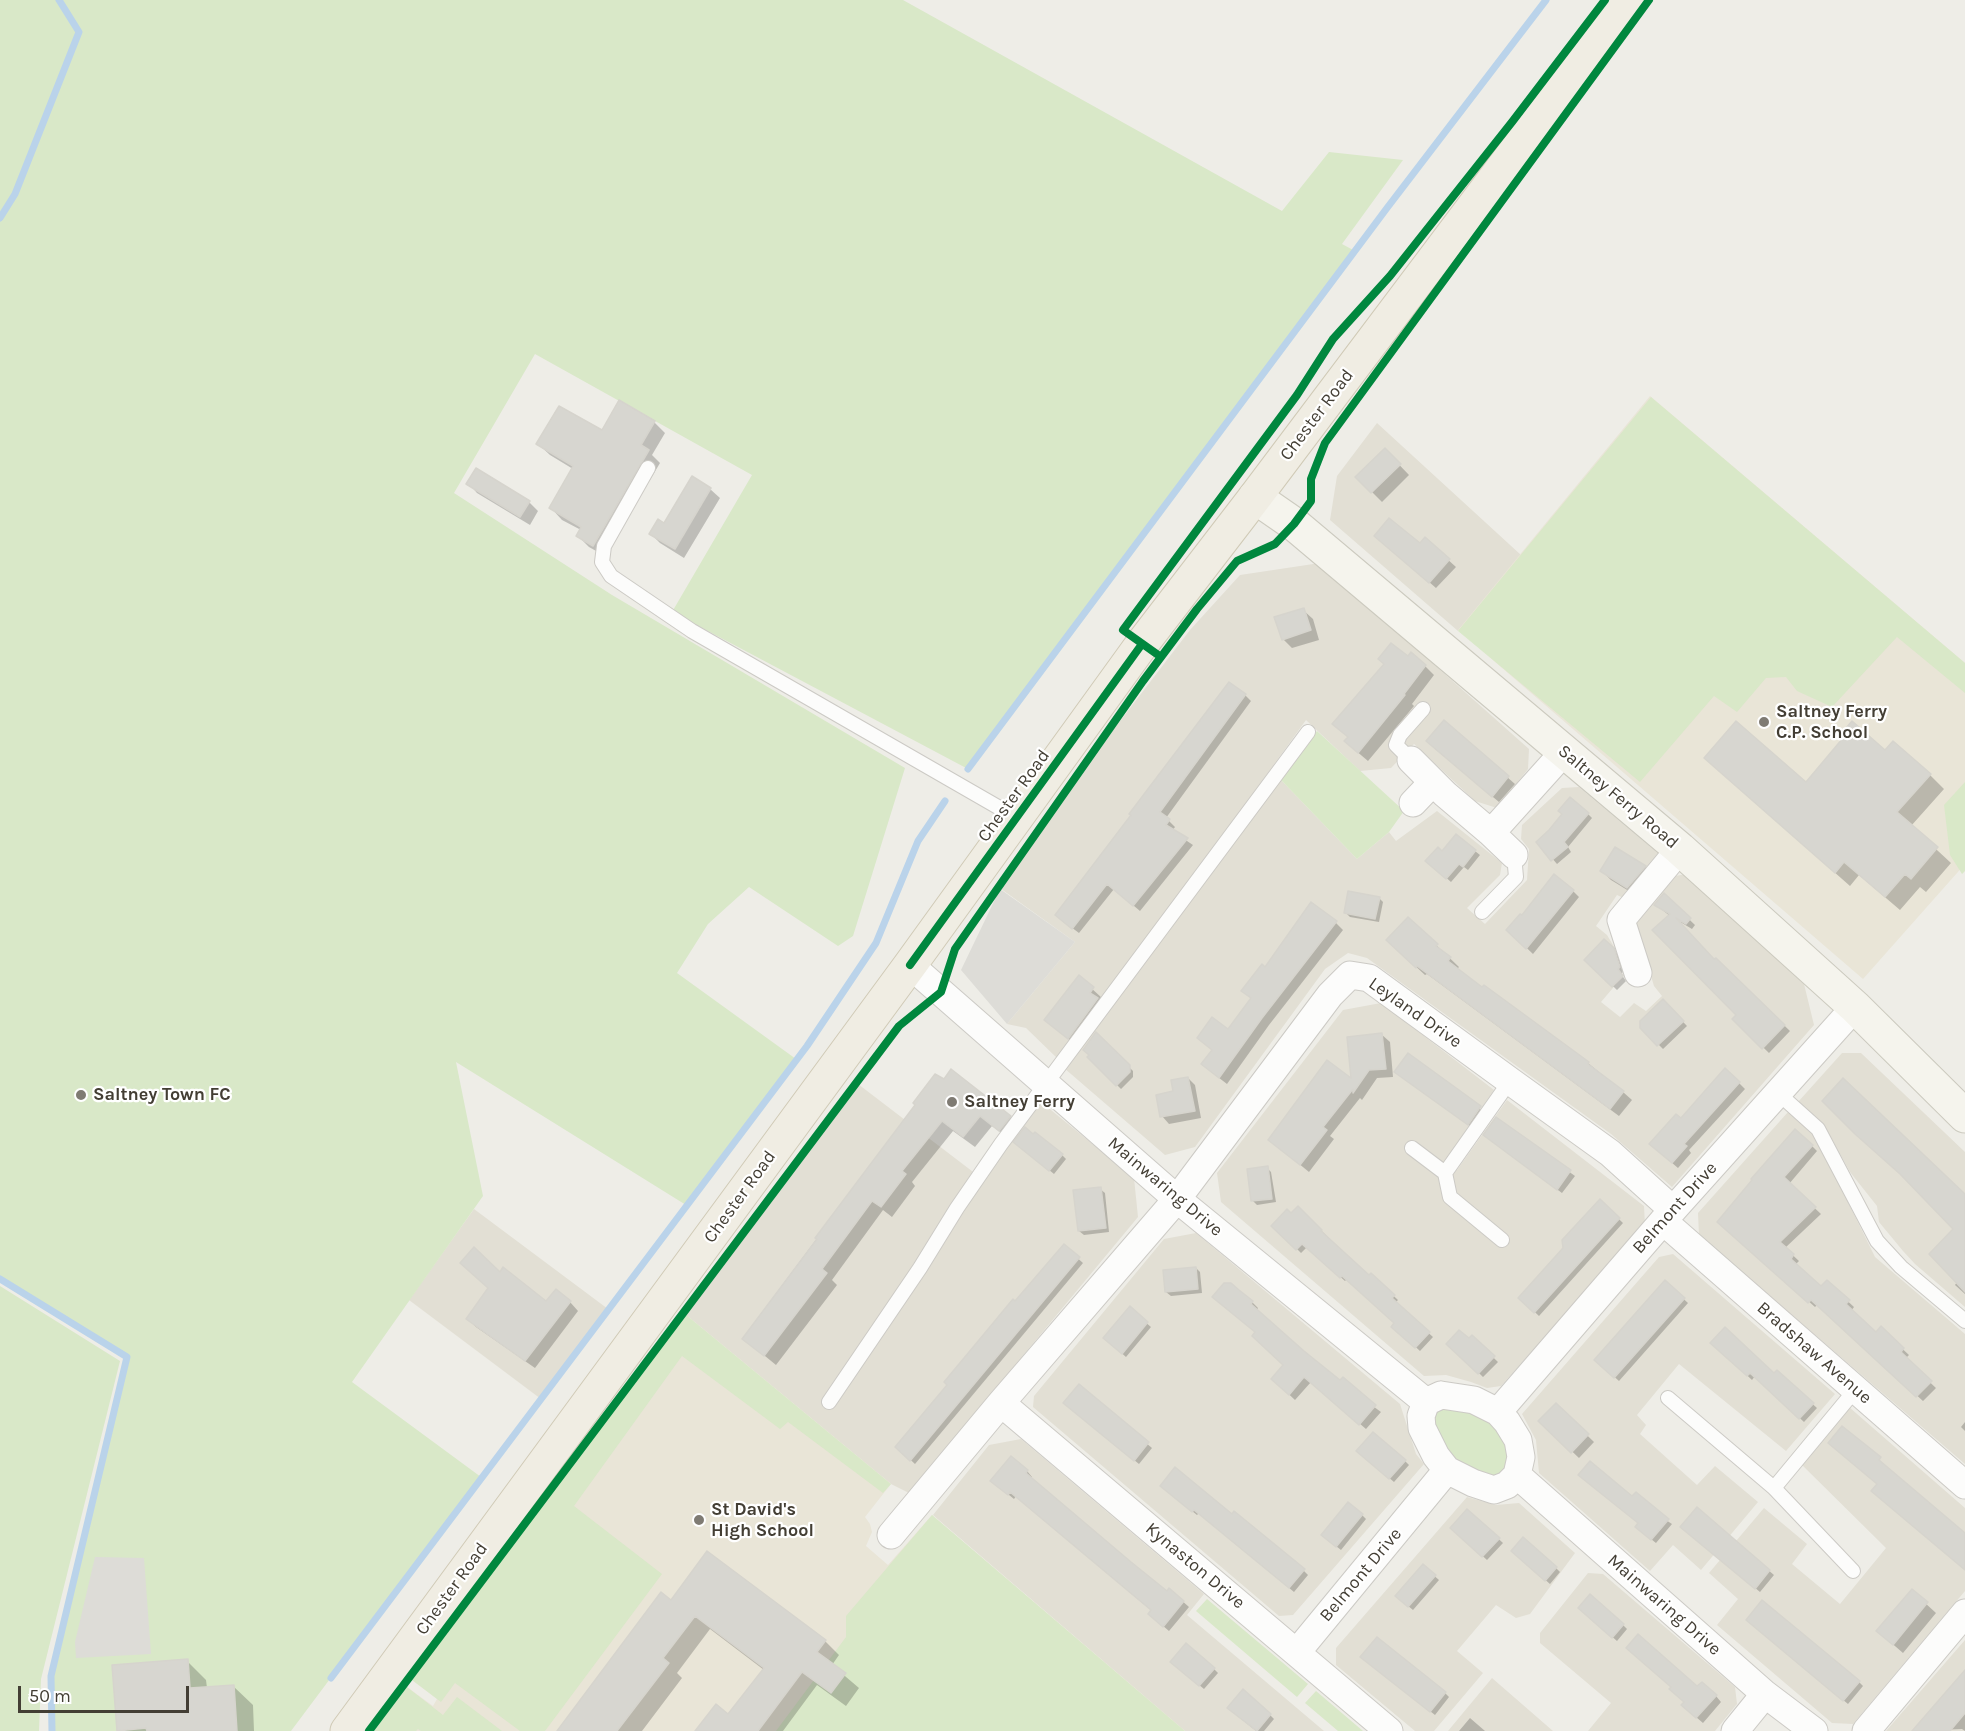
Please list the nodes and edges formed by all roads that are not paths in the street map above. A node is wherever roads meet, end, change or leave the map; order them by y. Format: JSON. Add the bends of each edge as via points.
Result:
{"nodes":[{"id":1,"x":1629,"y":0,"type":"edge"},
{"id":2,"x":648,"y":468,"type":"dead end"},
{"id":3,"x":1255,"y":497,"type":"junction"},
{"id":4,"x":1423,"y":709,"type":"dead end"},
{"id":5,"x":1308,"y":732,"type":"dead end"},
{"id":6,"x":1564,"y":752,"type":"junction"},
{"id":7,"x":1411,"y":760,"type":"joint"},
{"id":8,"x":1433,"y":782,"type":"junction"},
{"id":9,"x":1413,"y":804,"type":"dead end"},
{"id":10,"x":1017,"y":818,"type":"junction"},
{"id":11,"x":1491,"y":833,"type":"junction"},
{"id":12,"x":1680,"y":849,"type":"junction"},
{"id":13,"x":1514,"y":855,"type":"joint"},
{"id":14,"x":1482,"y":912,"type":"dead end"},
{"id":15,"x":910,"y":965,"type":"junction"},
{"id":16,"x":1638,"y":973,"type":"dead end"},
{"id":17,"x":1855,"y":1007,"type":"junction"},
{"id":18,"x":1510,"y":1081,"type":"junction"},
{"id":19,"x":1045,"y":1083,"type":"junction"},
{"id":20,"x":1778,"y":1094,"type":"junction"},
{"id":21,"x":1965,"y":1116,"type":"edge"},
{"id":22,"x":1412,"y":1148,"type":"dead end"},
{"id":23,"x":1445,"y":1173,"type":"junction"},
{"id":24,"x":1177,"y":1199,"type":"junction"},
{"id":25,"x":1668,"y":1215,"type":"junction"},
{"id":26,"x":1502,"y":1240,"type":"dead end"},
{"id":27,"x":1965,"y":1322,"type":"edge"},
{"id":28,"x":1856,"y":1389,"type":"junction"},
{"id":29,"x":1668,"y":1398,"type":"dead end"},
{"id":30,"x":829,"y":1402,"type":"dead end"},
{"id":31,"x":1426,"y":1402,"type":"junction"},
{"id":32,"x":1000,"y":1403,"type":"junction"},
{"id":33,"x":1498,"y":1412,"type":"junction"},
{"id":34,"x":1447,"y":1470,"type":"junction"},
{"id":35,"x":1517,"y":1476,"type":"junction"},
{"id":36,"x":1965,"y":1485,"type":"edge"},
{"id":37,"x":1774,"y":1488,"type":"junction"},
{"id":38,"x":891,"y":1535,"type":"dead end"},
{"id":39,"x":1853,"y":1571,"type":"dead end"},
{"id":40,"x":1965,"y":1613,"type":"edge"},
{"id":41,"x":1297,"y":1652,"type":"junction"},
{"id":42,"x":1765,"y":1694,"type":"junction"},
{"id":43,"x":347,"y":1731,"type":"edge"},
{"id":44,"x":1389,"y":1731,"type":"edge"},
{"id":45,"x":1735,"y":1731,"type":"edge"},
{"id":46,"x":1814,"y":1731,"type":"edge"},
{"id":47,"x":1866,"y":1731,"type":"edge"}],
"edges":[{"from":1,"to":3,"type":"main road","name":"Chester Road"},
{"from":2,"to":10,"type":"lane","via":[[604,546],[602,562],[611,576],[692,631]]},
{"from":3,"to":6,"type":"main road","name":"Saltney Ferry Road","via":[[1294,524]]},
{"from":3,"to":10,"type":"main road","name":"Chester Road","via":[[1142,644]]},
{"from":4,"to":7,"type":"lane","via":[[1396,745]]},
{"from":5,"to":19,"type":"lane"},
{"from":6,"to":11,"type":"street"},
{"from":6,"to":12,"type":"main road","name":"Saltney Ferry Road"},
{"from":7,"to":8,"type":"street"},
{"from":8,"to":9,"type":"street"},
{"from":8,"to":11,"type":"street"},
{"from":10,"to":15,"type":"main road","name":"Chester Road"},
{"from":11,"to":13,"type":"street"},
{"from":12,"to":16,"type":"street","via":[[1621,920]]},
{"from":12,"to":17,"type":"main road","name":"Saltney Ferry Road"},
{"from":13,"to":14,"type":"lane","via":[[1515,877]]},
{"from":15,"to":19,"type":"street","name":"Mainwaring Drive"},
{"from":15,"to":43,"type":"main road","name":"Chester Road"},
{"from":17,"to":20,"type":"street","name":"Belmont Drive"},
{"from":17,"to":21,"type":"main road","name":"Saltney Ferry Road"},
{"from":18,"to":23,"type":"lane"},
{"from":18,"to":24,"type":"street","name":"Leyland Drive","via":[[1369,978],[1350,975],[1330,995]]},
{"from":18,"to":25,"type":"street","name":"Leyland Drive","via":[[1610,1153]]},
{"from":19,"to":24,"type":"street","name":"Mainwaring Drive"},
{"from":19,"to":30,"type":"lane"},
{"from":20,"to":25,"type":"street","name":"Belmont Drive"},
{"from":20,"to":27,"type":"lane","via":[[1818,1129],[1877,1241]]},
{"from":22,"to":23,"type":"lane"},
{"from":23,"to":26,"type":"lane","via":[[1450,1197]]},
{"from":24,"to":31,"type":"street","name":"Mainwaring Drive"},
{"from":24,"to":32,"type":"street"},
{"from":25,"to":28,"type":"street","name":"Bradshaw Avenue"},
{"from":25,"to":33,"type":"street","name":"Belmont Drive"},
{"from":28,"to":36,"type":"street","name":"Bradshaw Avenue"},
{"from":28,"to":37,"type":"lane"},
{"from":29,"to":37,"type":"lane"},
{"from":31,"to":33,"type":"street","via":[[1441,1395],[1456,1396]]},
{"from":31,"to":34,"type":"street","via":[[1422,1428]]},
{"from":32,"to":38,"type":"street"},
{"from":32,"to":41,"type":"street","name":"Kynaston Drive"},
{"from":33,"to":35,"type":"street","via":[[1518,1440],[1521,1457]]},
{"from":34,"to":35,"type":"street","via":[[1494,1490]]},
{"from":34,"to":41,"type":"street","name":"Belmont Drive"},
{"from":35,"to":42,"type":"street","name":"Mainwaring Drive"},
{"from":37,"to":39,"type":"lane"},
{"from":40,"to":47,"type":"street"},
{"from":41,"to":44,"type":"street","name":"Kynaston Drive"},
{"from":42,"to":45,"type":"street"},
{"from":42,"to":46,"type":"street","name":"Mainwaring Drive"}]}
